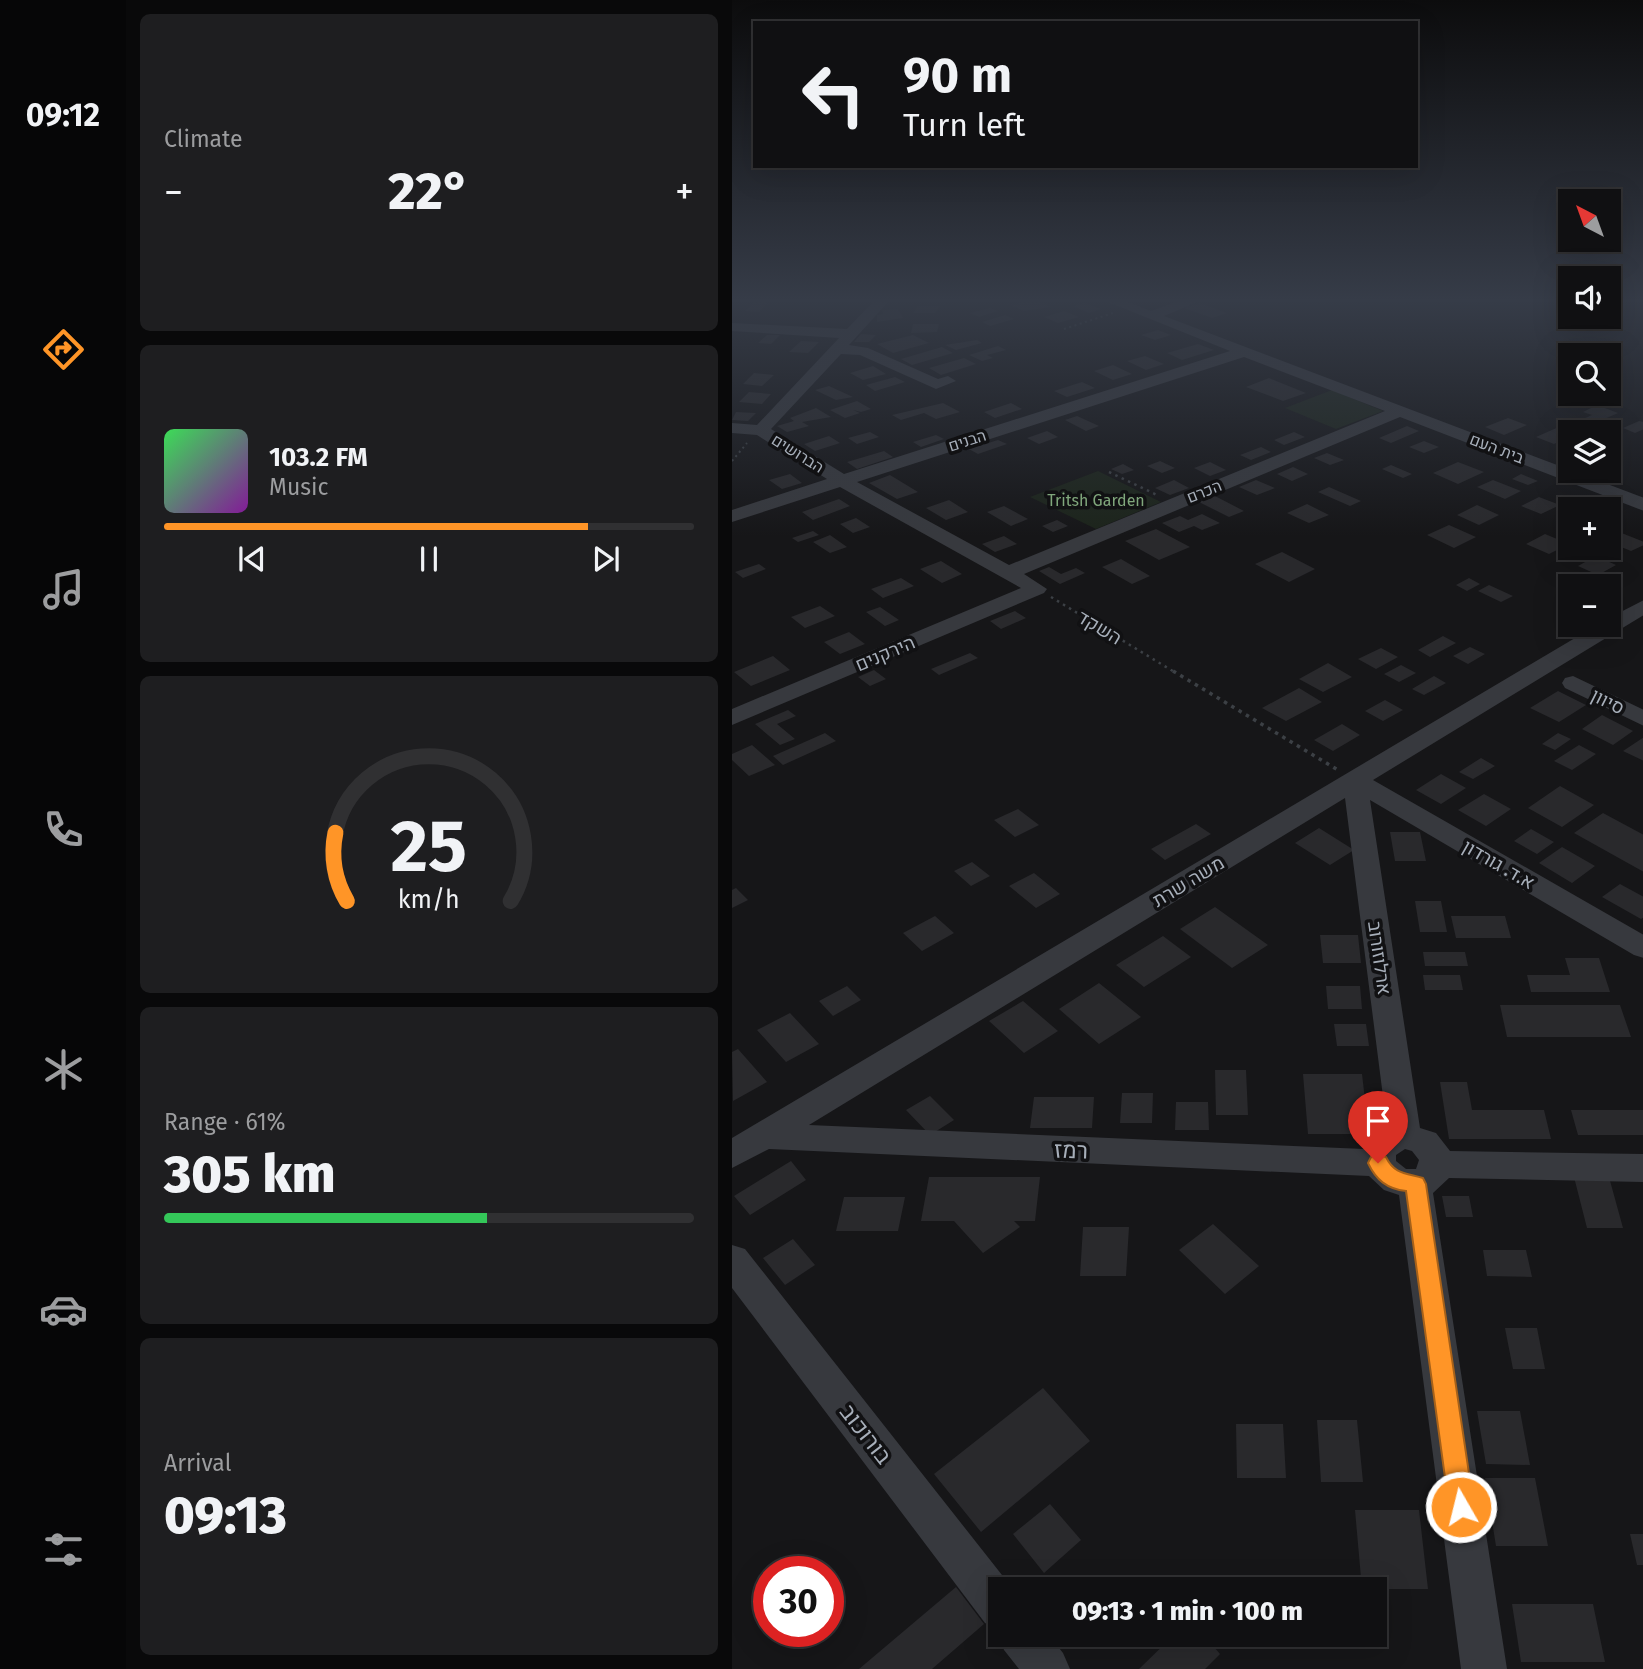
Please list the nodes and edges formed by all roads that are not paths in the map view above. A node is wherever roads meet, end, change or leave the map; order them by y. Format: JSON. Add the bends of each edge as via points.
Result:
{"nodes":[{"id":1,"x":807,"y":380,"type":"edge"},
{"id":2,"x":927,"y":380,"type":"edge"},
{"id":3,"x":1155,"y":380,"type":"edge"},
{"id":4,"x":1318,"y":380,"type":"edge"},
{"id":5,"x":948,"y":381,"type":"dead end"},
{"id":6,"x":1401,"y":411,"type":"junction"},
{"id":7,"x":732,"y":428,"type":"edge"},
{"id":8,"x":761,"y":430,"type":"junction"},
{"id":9,"x":841,"y":480,"type":"junction"},
{"id":10,"x":1644,"y":505,"type":"edge"},
{"id":11,"x":732,"y":516,"type":"edge"},
{"id":12,"x":1008,"y":573,"type":"junction"},
{"id":13,"x":1037,"y":589,"type":"joint"},
{"id":14,"x":1644,"y":606,"type":"edge"},
{"id":15,"x":1573,"y":683,"type":"dead end"},
{"id":16,"x":738,"y":708,"type":"edge"},
{"id":17,"x":1644,"y":719,"type":"edge"},
{"id":18,"x":1355,"y":780,"type":"junction"},
{"id":19,"x":1644,"y":948,"type":"edge"},
{"id":20,"x":764,"y":1136,"type":"junction"},
{"id":21,"x":1405,"y":1136,"type":"junction"},
{"id":22,"x":732,"y":1156,"type":"edge"},
{"id":23,"x":1378,"y":1163,"type":"junction"},
{"id":24,"x":1644,"y":1168,"type":"edge"},
{"id":25,"x":1426,"y":1174,"type":"junction"},
{"id":26,"x":732,"y":1260,"type":"edge"},
{"id":27,"x":988,"y":1592,"type":"edge"},
{"id":28,"x":1030,"y":1647,"type":"edge"},
{"id":29,"x":1047,"y":1669,"type":"edge"},
{"id":30,"x":1484,"y":1669,"type":"edge"}],
"edges":[{"from":1,"to":8,"type":"street","name":"הברושים"},
{"from":2,"to":5,"type":"street","via":[[936,384]]},
{"from":3,"to":9,"type":"street","name":"הבנים"},
{"from":4,"to":6,"type":"street","name":"בית העם"},
{"from":6,"to":10,"type":"street","name":"בית העם"},
{"from":6,"to":12,"type":"street","name":"הכרם"},
{"from":7,"to":8,"type":"street"},
{"from":8,"to":9,"type":"street","name":"הברושים"},
{"from":9,"to":11,"type":"street","name":"הבנים"},
{"from":9,"to":12,"type":"street"},
{"from":12,"to":13,"type":"street"},
{"from":13,"to":16,"type":"street","name":"הירקנים"},
{"from":14,"to":18,"type":"street","name":"משה שרת"},
{"from":15,"to":17,"type":"street","name":"סיוון"},
{"from":18,"to":19,"type":"street","name":"א.ד. גורדון"},
{"from":18,"to":20,"type":"street","name":"משה שרת"},
{"from":18,"to":21,"type":"street","name":"ארלוזורוב"},
{"from":20,"to":22,"type":"street","name":"משה שרת"},
{"from":20,"to":23,"type":"street","name":"רמז"},
{"from":21,"to":23,"type":"street","via":[[1387,1141]]},
{"from":21,"to":25,"type":"street","via":[[1432,1149]]},
{"from":23,"to":25,"type":"street","via":[[1396,1181]]},
{"from":24,"to":25,"type":"street"},
{"from":25,"to":30,"type":"street"},
{"from":26,"to":27,"type":"street","name":"בורוכוב"},
{"from":28,"to":29,"type":"street"}]}
